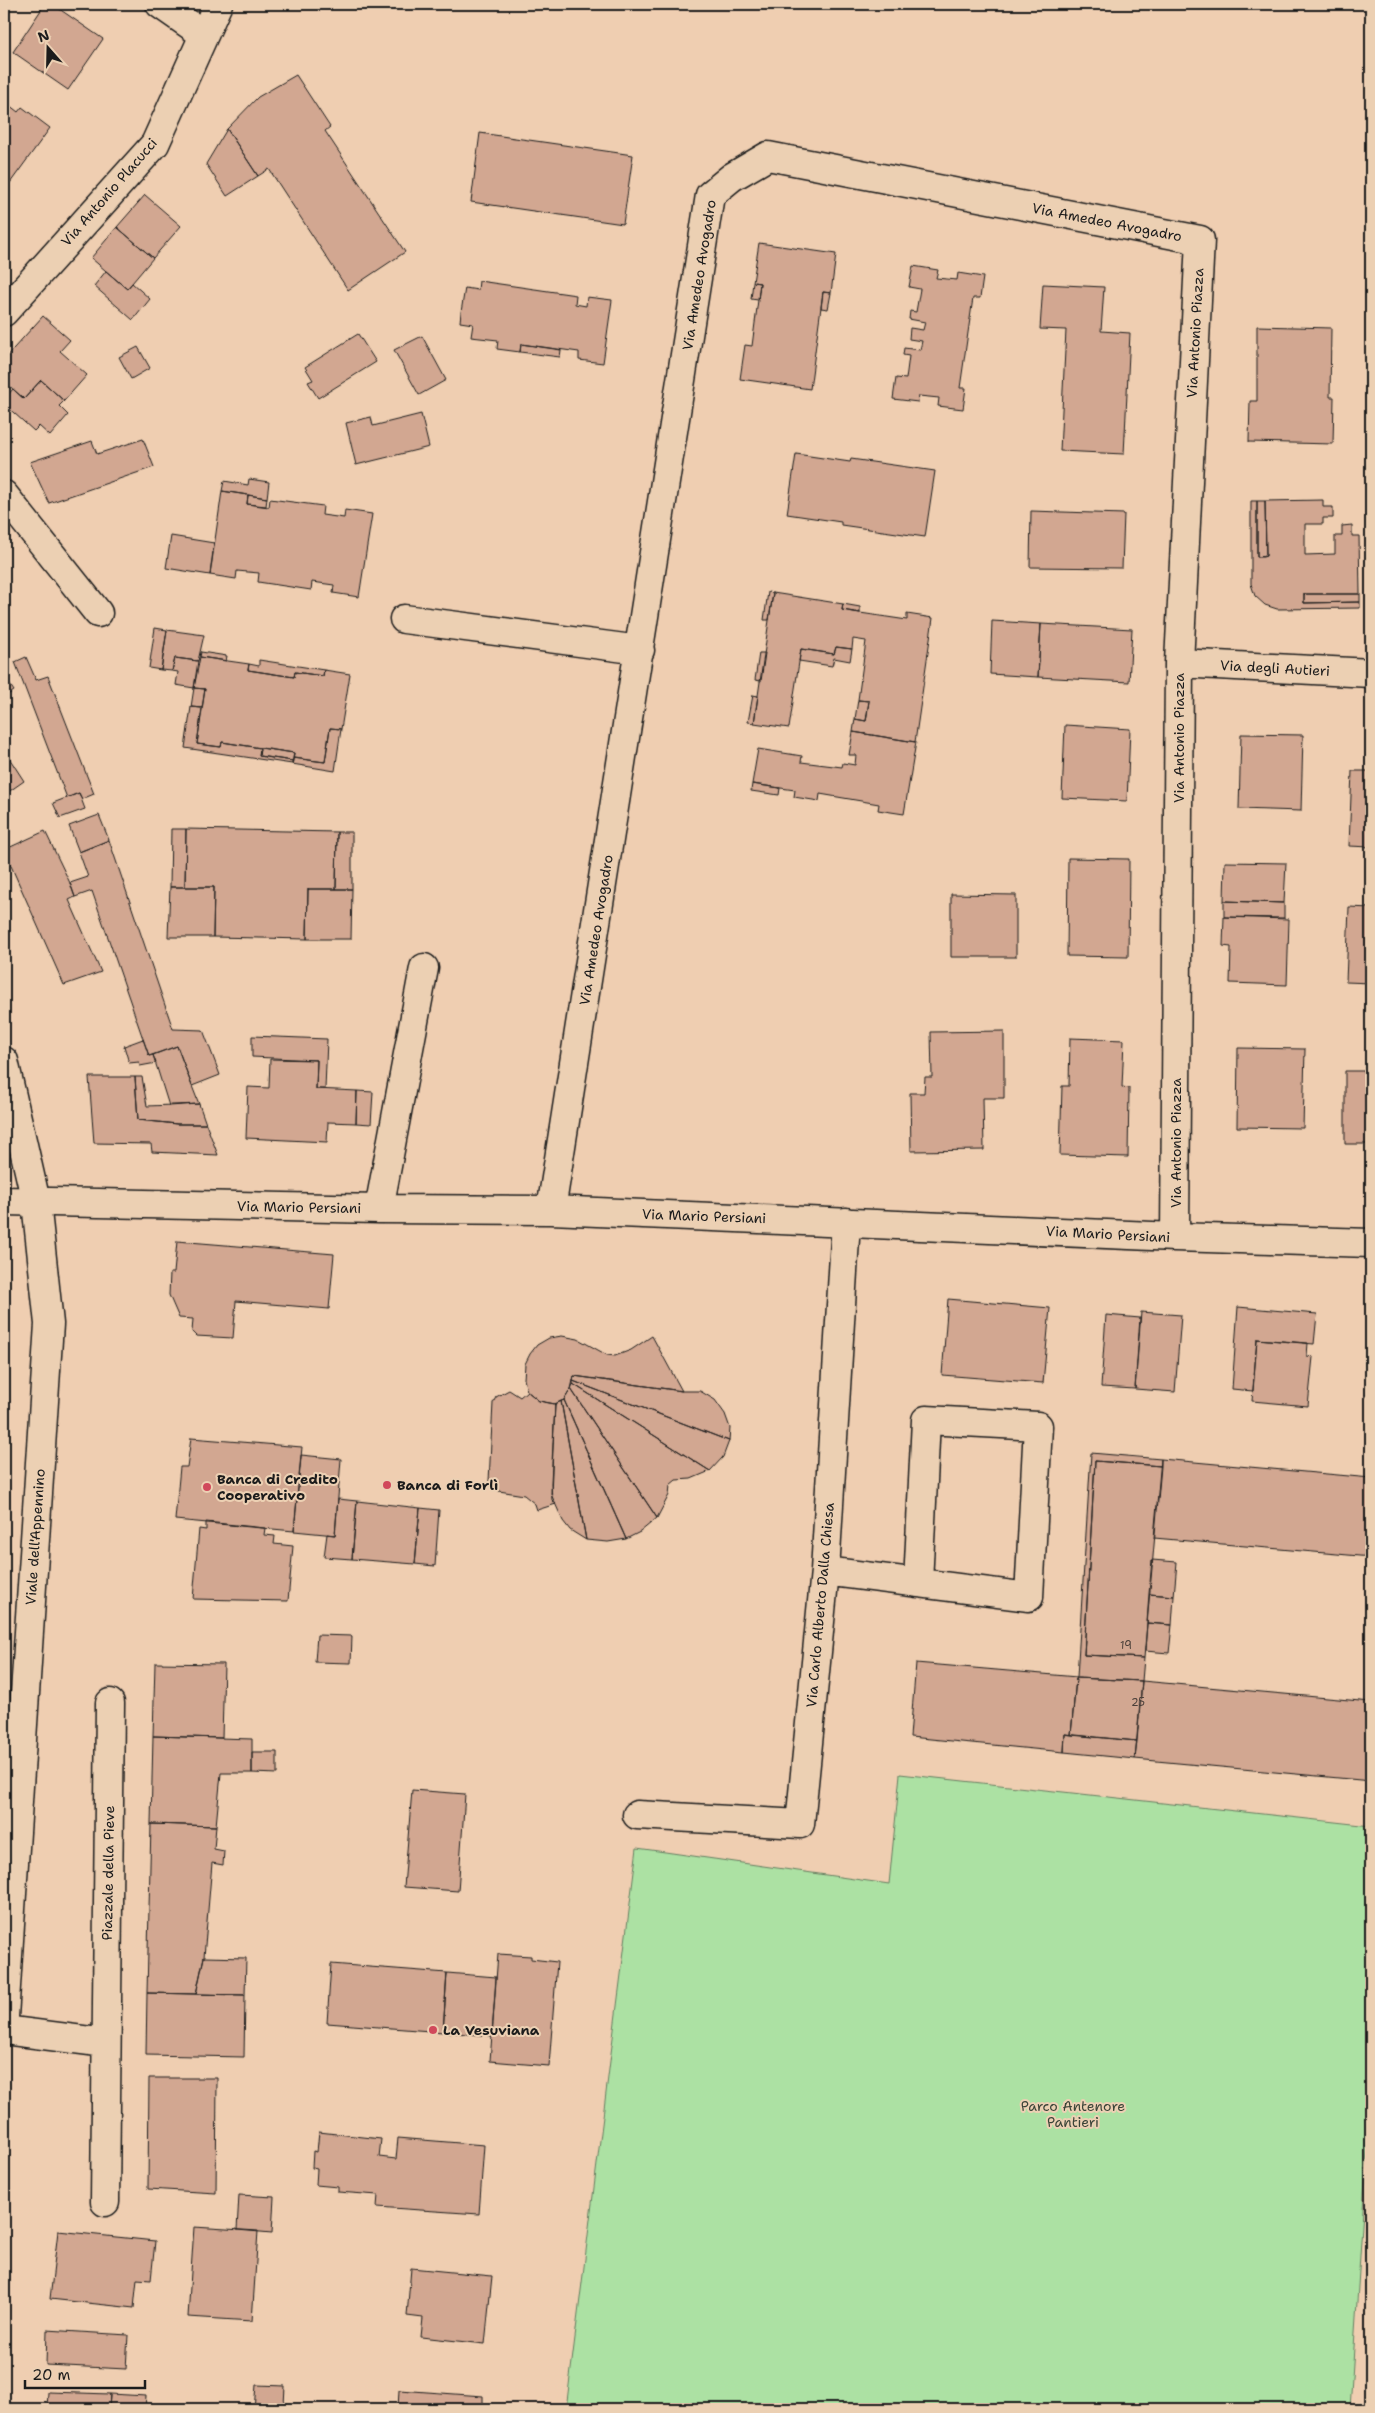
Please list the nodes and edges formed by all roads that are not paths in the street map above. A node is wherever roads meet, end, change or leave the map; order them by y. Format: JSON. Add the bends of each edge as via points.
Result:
{"nodes":[{"id":1,"x":160,"y":4,"type":"edge"},
{"id":2,"x":218,"y":4,"type":"edge"},
{"id":3,"x":203,"y":34,"type":"junction"},
{"id":4,"x":1200,"y":240,"type":"joint"},
{"id":5,"x":4,"y":312,"type":"edge"},
{"id":6,"x":4,"y":494,"type":"edge"},
{"id":7,"x":98,"y":613,"type":"dead end"},
{"id":8,"x":404,"y":619,"type":"dead end"},
{"id":9,"x":640,"y":650,"type":"junction"},
{"id":10,"x":1179,"y":663,"type":"junction"},
{"id":11,"x":1371,"y":673,"type":"edge"},
{"id":12,"x":424,"y":968,"type":"dead end"},
{"id":13,"x":4,"y":1061,"type":"edge"},
{"id":14,"x":4,"y":1200,"type":"edge"},
{"id":15,"x":36,"y":1202,"type":"junction"},
{"id":16,"x":379,"y":1209,"type":"junction"},
{"id":17,"x":551,"y":1210,"type":"junction"},
{"id":18,"x":846,"y":1222,"type":"junction"},
{"id":19,"x":1175,"y":1237,"type":"junction"},
{"id":20,"x":1371,"y":1243,"type":"edge"},
{"id":21,"x":825,"y":1571,"type":"junction"},
{"id":22,"x":918,"y":1583,"type":"junction"},
{"id":23,"x":110,"y":1703,"type":"dead end"},
{"id":24,"x":637,"y":1815,"type":"dead end"},
{"id":25,"x":9,"y":1858,"type":"edge"},
{"id":26,"x":6,"y":1965,"type":"edge"},
{"id":27,"x":4,"y":2017,"type":"edge"},
{"id":28,"x":4,"y":2030,"type":"edge"},
{"id":29,"x":106,"y":2043,"type":"junction"},
{"id":30,"x":105,"y":2202,"type":"dead end"}],
"edges":[{"from":1,"to":3,"type":"street"},
{"from":2,"to":3,"type":"street","name":"Via Antonio Placucci"},
{"from":3,"to":5,"type":"street","name":"Via Antonio Placucci","via":[[155,144]]},
{"from":4,"to":9,"type":"street","name":"Via Amedeo Avogadro","via":[[768,156],[732,177],[710,195]]},
{"from":4,"to":10,"type":"street","name":"Via Antonio Piazza"},
{"from":6,"to":7,"type":"street"},
{"from":8,"to":9,"type":"street"},
{"from":9,"to":17,"type":"street","name":"Via Amedeo Avogadro"},
{"from":10,"to":11,"type":"street","name":"Via degli Autieri"},
{"from":10,"to":19,"type":"street","name":"Via Antonio Piazza"},
{"from":12,"to":16,"type":"street"},
{"from":13,"to":15,"type":"street","name":"Viale dell'Appennino"},
{"from":14,"to":15,"type":"street","name":"Via Mario Persiani"},
{"from":15,"to":16,"type":"street","name":"Via Mario Persiani"},
{"from":15,"to":25,"type":"street","name":"Viale dell'Appennino","via":[[49,1324]]},
{"from":16,"to":17,"type":"street","name":"Via Mario Persiani"},
{"from":17,"to":18,"type":"street","name":"Via Mario Persiani"},
{"from":18,"to":19,"type":"street","name":"Via Mario Persiani"},
{"from":18,"to":21,"type":"street","name":"Via Carlo Alberto Dalla Chiesa"},
{"from":19,"to":20,"type":"street","name":"Via Mario Persiani"},
{"from":21,"to":22,"type":"street"},
{"from":21,"to":24,"type":"street","name":"Via Carlo Alberto Dalla Chiesa","via":[[800,1824]]},
{"from":22,"to":22,"type":"street","via":[[926,1420],[1038,1426],[1029,1597]]},
{"from":23,"to":29,"type":"street","name":"Piazzale della Pieve"},
{"from":25,"to":26,"type":"street","name":"Viale dell'Appennino"},
{"from":26,"to":27,"type":"street","name":"Viale dell'Appennino"},
{"from":28,"to":29,"type":"street"},
{"from":29,"to":30,"type":"street","name":"Piazzale della Pieve"}]}
